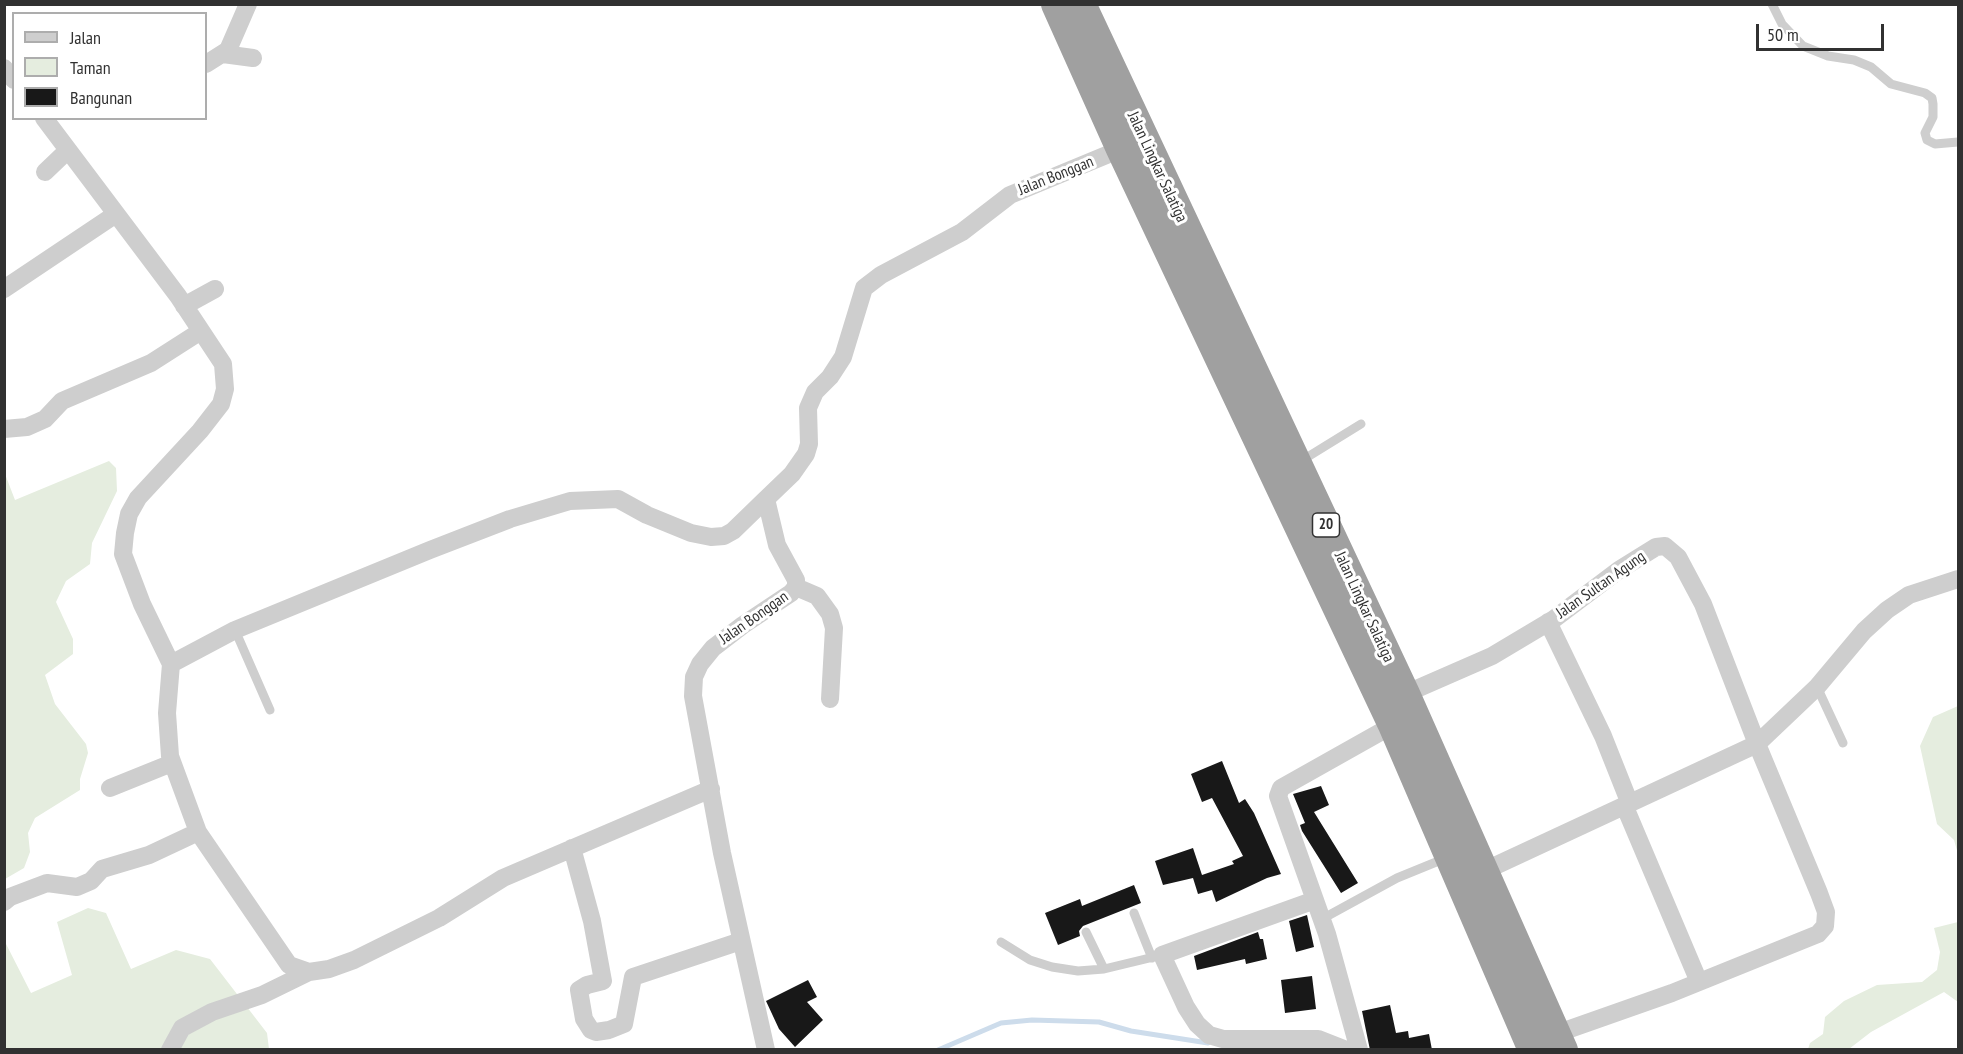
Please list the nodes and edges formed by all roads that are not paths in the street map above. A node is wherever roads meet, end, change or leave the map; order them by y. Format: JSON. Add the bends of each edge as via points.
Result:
{"nodes":[{"id":1,"x":248,"y":4,"type":"edge"},
{"id":2,"x":1056,"y":4,"type":"edge"},
{"id":3,"x":1081,"y":4,"type":"edge"},
{"id":4,"x":1773,"y":4,"type":"edge"},
{"id":5,"x":223,"y":54,"type":"junction"},
{"id":6,"x":253,"y":57,"type":"dead end"},
{"id":7,"x":1095,"y":61,"type":"junction"},
{"id":8,"x":207,"y":63,"type":"edge"},
{"id":9,"x":52,"y":120,"type":"edge"},
{"id":10,"x":1959,"y":142,"type":"edge"},
{"id":11,"x":1121,"y":149,"type":"junction"},
{"id":12,"x":68,"y":150,"type":"junction"},
{"id":13,"x":45,"y":172,"type":"dead end"},
{"id":14,"x":116,"y":214,"type":"junction"},
{"id":15,"x":4,"y":289,"type":"edge"},
{"id":16,"x":215,"y":289,"type":"dead end"},
{"id":17,"x":184,"y":306,"type":"junction"},
{"id":18,"x":201,"y":331,"type":"junction"},
{"id":19,"x":1360,"y":424,"type":"dead end"},
{"id":20,"x":4,"y":429,"type":"edge"},
{"id":21,"x":1297,"y":464,"type":"junction"},
{"id":22,"x":766,"y":499,"type":"junction"},
{"id":23,"x":1959,"y":579,"type":"edge"},
{"id":24,"x":796,"y":587,"type":"junction"},
{"id":25,"x":1548,"y":622,"type":"junction"},
{"id":26,"x":235,"y":630,"type":"junction"},
{"id":27,"x":171,"y":664,"type":"junction"},
{"id":28,"x":1817,"y":687,"type":"junction"},
{"id":29,"x":1405,"y":694,"type":"junction"},
{"id":30,"x":830,"y":699,"type":"dead end"},
{"id":31,"x":270,"y":710,"type":"dead end"},
{"id":32,"x":1393,"y":725,"type":"junction"},
{"id":33,"x":1843,"y":743,"type":"dead end"},
{"id":34,"x":1757,"y":744,"type":"junction"},
{"id":35,"x":172,"y":763,"type":"junction"},
{"id":36,"x":110,"y":788,"type":"dead end"},
{"id":37,"x":711,"y":789,"type":"junction"},
{"id":38,"x":1628,"y":806,"type":"junction"},
{"id":39,"x":198,"y":832,"type":"junction"},
{"id":40,"x":572,"y":848,"type":"junction"},
{"id":41,"x":1450,"y":856,"type":"junction"},
{"id":42,"x":1484,"y":871,"type":"junction"},
{"id":43,"x":1315,"y":900,"type":"junction"},
{"id":44,"x":4,"y":902,"type":"edge"},
{"id":45,"x":1134,"y":913,"type":"dead end"},
{"id":46,"x":1322,"y":919,"type":"junction"},
{"id":47,"x":1086,"y":932,"type":"dead end"},
{"id":48,"x":741,"y":941,"type":"junction"},
{"id":49,"x":1001,"y":942,"type":"dead end"},
{"id":50,"x":1157,"y":957,"type":"junction"},
{"id":51,"x":1104,"y":969,"type":"junction"},
{"id":52,"x":309,"y":972,"type":"junction"},
{"id":53,"x":633,"y":977,"type":"junction"},
{"id":54,"x":603,"y":981,"type":"junction"},
{"id":55,"x":1699,"y":982,"type":"junction"},
{"id":56,"x":1545,"y":1044,"type":"edge"},
{"id":57,"x":170,"y":1050,"type":"edge"},
{"id":58,"x":766,"y":1050,"type":"edge"},
{"id":59,"x":1346,"y":1050,"type":"edge"},
{"id":60,"x":1359,"y":1050,"type":"edge"}],
"edges":[{"from":1,"to":5,"type":"street"},
{"from":2,"to":7,"type":"highway","name":"Jalan Lingkar Salatiga","number":"20"},
{"from":3,"to":7,"type":"highway","name":"Jalan Lingkar Salatiga","number":"20"},
{"from":4,"to":10,"type":"lane","via":[[1782,24],[1803,46],[1863,64],[1891,84],[1932,98],[1933,117],[1925,134],[1927,140],[1935,144]]},
{"from":5,"to":6,"type":"street"},
{"from":5,"to":8,"type":"street"},
{"from":7,"to":11,"type":"highway","name":"Jalan Lingkar Salatiga","number":"20"},
{"from":7,"to":21,"type":"highway","name":"Jalan Lingkar Salatiga","number":"20"},
{"from":9,"to":12,"type":"street"},
{"from":11,"to":22,"type":"street","name":"Jalan Bonggan","via":[[1010,195],[962,232],[864,288],[843,357],[815,392],[808,408],[806,454]]},
{"from":11,"to":32,"type":"highway","name":"Jalan Lingkar Salatiga","number":"20"},
{"from":12,"to":13,"type":"street"},
{"from":12,"to":14,"type":"street"},
{"from":14,"to":15,"type":"street"},
{"from":14,"to":17,"type":"street"},
{"from":16,"to":17,"type":"street"},
{"from":17,"to":18,"type":"street"},
{"from":18,"to":20,"type":"street","via":[[151,363],[62,401],[45,419],[27,427]]},
{"from":18,"to":27,"type":"street","via":[[223,363],[225,389],[220,404],[138,498],[129,514],[123,554]]},
{"from":19,"to":21,"type":"lane"},
{"from":21,"to":29,"type":"highway","name":"Jalan Lingkar Salatiga","number":"20"},
{"from":22,"to":24,"type":"street","name":"Jalan Bonggan","via":[[777,545]]},
{"from":22,"to":26,"type":"street","via":[[733,531],[711,537],[680,528],[618,499],[570,501],[510,519]]},
{"from":23,"to":28,"type":"street","via":[[1899,600],[1864,631]]},
{"from":24,"to":30,"type":"street","via":[[817,596],[830,614],[834,628]]},
{"from":24,"to":37,"type":"street","name":"Jalan Bonggan","via":[[726,637],[700,664],[694,677],[693,696]]},
{"from":25,"to":29,"type":"street","name":"Jalan Sultan Agung","via":[[1492,656]]},
{"from":25,"to":34,"type":"street","name":"Jalan Sultan Agung","via":[[1648,551],[1661,546],[1670,549],[1685,568],[1703,604]]},
{"from":25,"to":38,"type":"street","via":[[1603,736]]},
{"from":26,"to":27,"type":"street"},
{"from":26,"to":31,"type":"lane"},
{"from":27,"to":35,"type":"street","via":[[167,713]]},
{"from":28,"to":33,"type":"lane"},
{"from":28,"to":34,"type":"street"},
{"from":29,"to":42,"type":"highway","name":"Jalan Lingkar Salatiga","number":"20"},
{"from":32,"to":41,"type":"highway","name":"Jalan Lingkar Salatiga","number":"20"},
{"from":32,"to":43,"type":"street","via":[[1281,788],[1279,801]]},
{"from":34,"to":38,"type":"street"},
{"from":34,"to":55,"type":"street","name":"Jalan Sultan Agung","via":[[1819,892],[1827,922],[1818,934]]},
{"from":35,"to":36,"type":"street"},
{"from":35,"to":39,"type":"street"},
{"from":37,"to":40,"type":"street"},
{"from":37,"to":48,"type":"street","name":"Jalan Bonggan"},
{"from":38,"to":42,"type":"street"},
{"from":38,"to":55,"type":"street"},
{"from":39,"to":44,"type":"street","via":[[149,855],[102,869],[78,887],[47,883]]},
{"from":39,"to":52,"type":"street","via":[[289,965]]},
{"from":40,"to":52,"type":"street","via":[[503,878],[439,918],[354,960]]},
{"from":40,"to":54,"type":"street"},
{"from":41,"to":46,"type":"lane","via":[[1397,878]]},
{"from":41,"to":56,"type":"highway","name":"Jalan Lingkar Salatiga","number":"20"},
{"from":42,"to":56,"type":"highway","name":"Jalan Lingkar Salatiga","number":"20"},
{"from":43,"to":46,"type":"street"},
{"from":43,"to":50,"type":"street"},
{"from":45,"to":50,"type":"lane"},
{"from":46,"to":60,"type":"street"},
{"from":47,"to":51,"type":"lane"},
{"from":48,"to":53,"type":"street"},
{"from":48,"to":58,"type":"street","name":"Jalan Bonggan"},
{"from":49,"to":51,"type":"lane","via":[[1014,952],[1052,967]]},
{"from":50,"to":51,"type":"lane"},
{"from":50,"to":59,"type":"street","via":[[1186,1007],[1209,1035],[1223,1039],[1318,1039]]},
{"from":52,"to":57,"type":"street","via":[[182,1028]]},
{"from":53,"to":54,"type":"street"},
{"from":53,"to":54,"type":"street","via":[[624,1024],[596,1032],[586,1025],[579,990]]},
{"from":55,"to":56,"type":"street","name":"Jalan Sultan Agung"}]}
